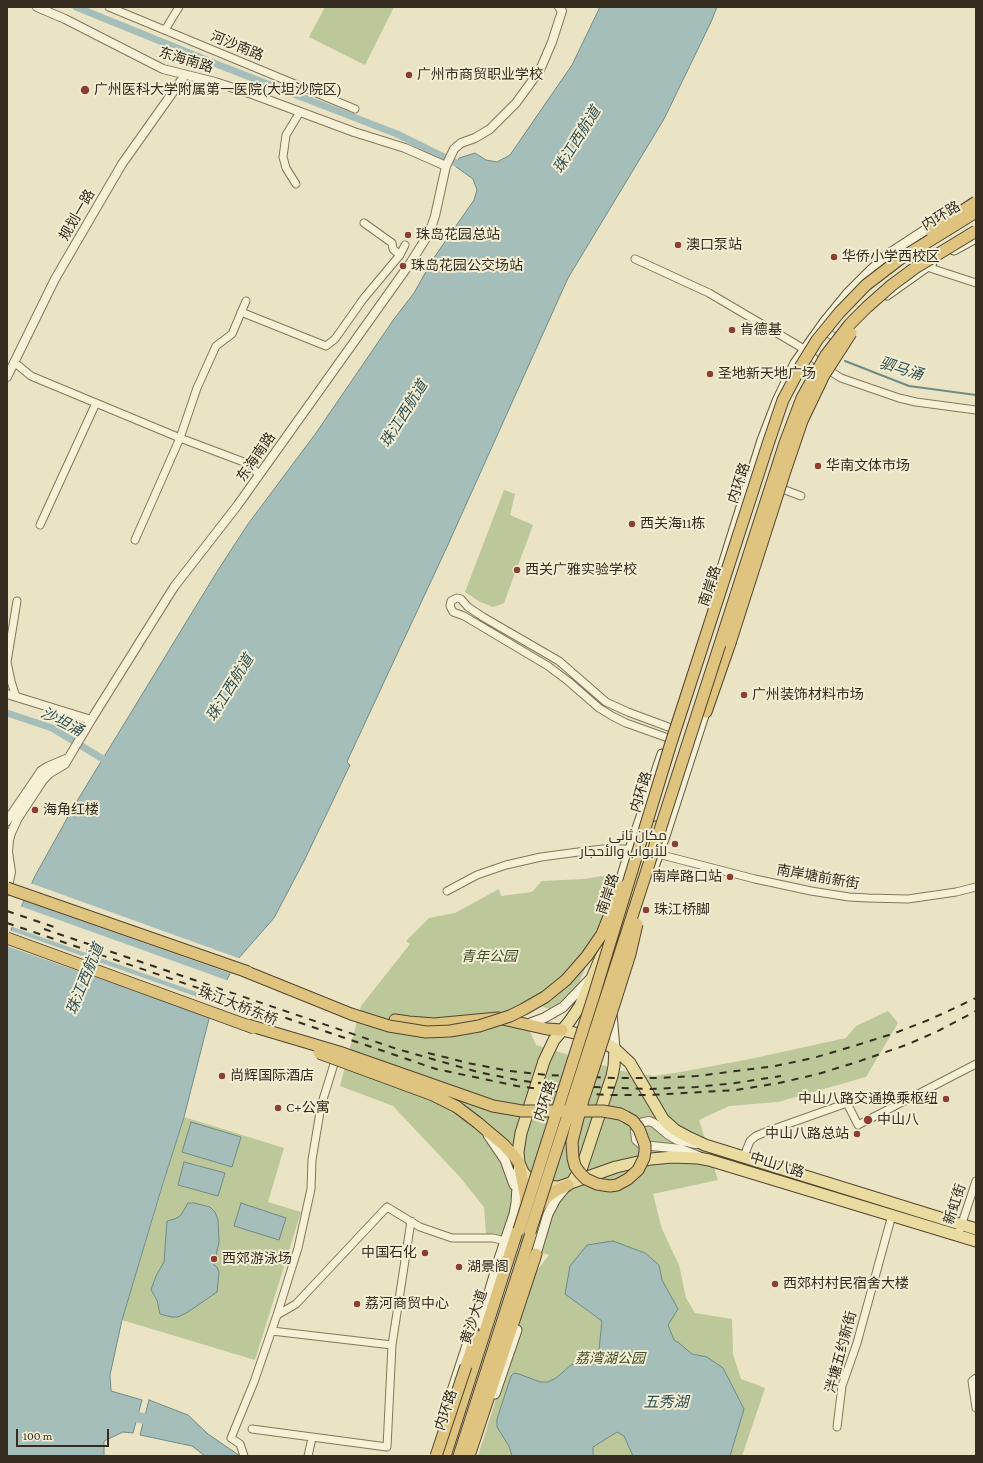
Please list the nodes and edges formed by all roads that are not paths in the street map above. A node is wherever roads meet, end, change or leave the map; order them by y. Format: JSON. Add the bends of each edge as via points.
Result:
{"nodes":[{"id":1,"x":37,"y":7,"type":"edge"},
{"id":2,"x":110,"y":7,"type":"edge"},
{"id":3,"x":179,"y":7,"type":"edge"},
{"id":4,"x":559,"y":7,"type":"edge"},
{"id":5,"x":165,"y":30,"type":"junction"},
{"id":6,"x":185,"y":75,"type":"junction"},
{"id":7,"x":355,"y":108,"type":"dead end"},
{"id":8,"x":300,"y":112,"type":"junction"},
{"id":9,"x":447,"y":163,"type":"junction"},
{"id":10,"x":296,"y":184,"type":"dead end"},
{"id":11,"x":976,"y":199,"type":"edge"},
{"id":12,"x":976,"y":202,"type":"edge"},
{"id":13,"x":976,"y":212,"type":"edge"},
{"id":14,"x":949,"y":215,"type":"junction"},
{"id":15,"x":976,"y":216,"type":"edge"},
{"id":16,"x":364,"y":223,"type":"dead end"},
{"id":17,"x":976,"y":226,"type":"edge"},
{"id":18,"x":976,"y":231,"type":"edge"},
{"id":19,"x":938,"y":238,"type":"junction"},
{"id":20,"x":976,"y":238,"type":"edge"},
{"id":21,"x":405,"y":246,"type":"dead end"},
{"id":22,"x":400,"y":255,"type":"junction"},
{"id":23,"x":635,"y":259,"type":"dead end"},
{"id":24,"x":924,"y":263,"type":"junction"},
{"id":25,"x":885,"y":271,"type":"junction"},
{"id":26,"x":862,"y":278,"type":"junction"},
{"id":27,"x":976,"y":283,"type":"edge"},
{"id":28,"x":879,"y":295,"type":"junction"},
{"id":29,"x":246,"y":301,"type":"dead end"},
{"id":30,"x":241,"y":312,"type":"junction"},
{"id":31,"x":834,"y":337,"type":"junction"},
{"id":32,"x":814,"y":358,"type":"junction"},
{"id":33,"x":11,"y":360,"type":"edge"},
{"id":34,"x":7,"y":377,"type":"edge"},
{"id":35,"x":798,"y":378,"type":"junction"},
{"id":36,"x":96,"y":403,"type":"junction"},
{"id":37,"x":976,"y":410,"type":"edge"},
{"id":38,"x":180,"y":438,"type":"junction"},
{"id":39,"x":259,"y":475,"type":"junction"},
{"id":40,"x":773,"y":486,"type":"junction"},
{"id":41,"x":801,"y":496,"type":"dead end"},
{"id":42,"x":40,"y":525,"type":"dead end"},
{"id":43,"x":135,"y":540,"type":"dead end"},
{"id":44,"x":750,"y":562,"type":"junction"},
{"id":45,"x":737,"y":577,"type":"junction"},
{"id":46,"x":17,"y":600,"type":"dead end"},
{"id":47,"x":700,"y":690,"type":"junction"},
{"id":48,"x":7,"y":694,"type":"edge"},
{"id":49,"x":16,"y":697,"type":"junction"},
{"id":50,"x":706,"y":712,"type":"junction"},
{"id":51,"x":91,"y":720,"type":"junction"},
{"id":52,"x":671,"y":728,"type":"junction"},
{"id":53,"x":670,"y":740,"type":"junction"},
{"id":54,"x":72,"y":753,"type":"junction"},
{"id":55,"x":7,"y":821,"type":"edge"},
{"id":56,"x":630,"y":849,"type":"junction"},
{"id":57,"x":658,"y":854,"type":"junction"},
{"id":58,"x":645,"y":867,"type":"junction"},
{"id":59,"x":9,"y":870,"type":"edge"},
{"id":60,"x":647,"y":885,"type":"junction"},
{"id":61,"x":976,"y":887,"type":"edge"},
{"id":62,"x":7,"y":890,"type":"edge"},
{"id":63,"x":447,"y":892,"type":"dead end"},
{"id":64,"x":631,"y":900,"type":"junction"},
{"id":65,"x":7,"y":938,"type":"edge"},
{"id":66,"x":242,"y":970,"type":"junction"},
{"id":67,"x":593,"y":975,"type":"junction"},
{"id":68,"x":582,"y":1001,"type":"junction"},
{"id":69,"x":598,"y":1010,"type":"junction"},
{"id":70,"x":528,"y":1024,"type":"junction"},
{"id":71,"x":248,"y":1025,"type":"junction"},
{"id":72,"x":562,"y":1030,"type":"junction"},
{"id":73,"x":605,"y":1042,"type":"junction"},
{"id":74,"x":615,"y":1049,"type":"junction"},
{"id":75,"x":334,"y":1064,"type":"dead end"},
{"id":76,"x":976,"y":1064,"type":"edge"},
{"id":77,"x":478,"y":1122,"type":"junction"},
{"id":78,"x":705,"y":1145,"type":"junction"},
{"id":79,"x":744,"y":1156,"type":"junction"},
{"id":80,"x":505,"y":1160,"type":"junction"},
{"id":81,"x":709,"y":1160,"type":"junction"},
{"id":82,"x":519,"y":1163,"type":"junction"},
{"id":83,"x":517,"y":1178,"type":"junction"},
{"id":84,"x":976,"y":1181,"type":"edge"},
{"id":85,"x":568,"y":1185,"type":"junction"},
{"id":86,"x":521,"y":1200,"type":"junction"},
{"id":87,"x":543,"y":1212,"type":"junction"},
{"id":88,"x":892,"y":1215,"type":"junction"},
{"id":89,"x":411,"y":1221,"type":"junction"},
{"id":90,"x":960,"y":1230,"type":"junction"},
{"id":91,"x":976,"y":1230,"type":"edge"},
{"id":92,"x":505,"y":1241,"type":"junction"},
{"id":93,"x":976,"y":1241,"type":"edge"},
{"id":94,"x":536,"y":1254,"type":"junction"},
{"id":95,"x":486,"y":1304,"type":"junction"},
{"id":96,"x":277,"y":1315,"type":"junction"},
{"id":97,"x":483,"y":1325,"type":"junction"},
{"id":98,"x":272,"y":1331,"type":"junction"},
{"id":99,"x":392,"y":1345,"type":"junction"},
{"id":100,"x":976,"y":1378,"type":"edge"},
{"id":101,"x":976,"y":1408,"type":"edge"},
{"id":102,"x":837,"y":1427,"type":"dead end"},
{"id":103,"x":252,"y":1429,"type":"dead end"},
{"id":104,"x":438,"y":1436,"type":"junction"},
{"id":105,"x":312,"y":1438,"type":"junction"},
{"id":106,"x":450,"y":1440,"type":"junction"},
{"id":107,"x":244,"y":1456,"type":"edge"},
{"id":108,"x":308,"y":1456,"type":"edge"},
{"id":109,"x":431,"y":1456,"type":"edge"},
{"id":110,"x":436,"y":1456,"type":"edge"},
{"id":111,"x":446,"y":1456,"type":"edge"},
{"id":112,"x":459,"y":1456,"type":"edge"},
{"id":113,"x":469,"y":1456,"type":"edge"},
{"id":114,"x":475,"y":1456,"type":"edge"}],
"edges":[{"from":1,"to":6,"type":"street","name":"东海南路","via":[[164,69]]},
{"from":2,"to":5,"type":"street","name":"河沙南路"},
{"from":3,"to":5,"type":"street"},
{"from":4,"to":9,"type":"street","name":"东海南路","via":[[562,11],[547,56],[526,90],[490,129],[461,143]]},
{"from":5,"to":7,"type":"street","name":"河沙南路"},
{"from":6,"to":8,"type":"street","name":"东海南路","via":[[241,90]]},
{"from":6,"to":33,"type":"street","name":"规划一路","via":[[122,164]]},
{"from":8,"to":9,"type":"street","name":"东海南路"},
{"from":8,"to":10,"type":"street","via":[[286,135],[283,157],[286,168]]},
{"from":9,"to":39,"type":"street","name":"东海南路","via":[[428,235],[399,281]]},
{"from":11,"to":14,"type":"main road"},
{"from":12,"to":25,"type":"highway","bridge":true,"via":[[911,245]]},
{"from":13,"to":25,"type":"highway","name":"内环路","bridge":true,"via":[[900,258]]},
{"from":14,"to":19,"type":"main road"},
{"from":14,"to":26,"type":"main road","via":[[890,253]]},
{"from":15,"to":19,"type":"main road","name":"南岸路"},
{"from":16,"to":22,"type":"street","via":[[392,243],[393,250]]},
{"from":17,"to":24,"type":"main road","name":"南岸路"},
{"from":18,"to":28,"type":"highway","name":"内环路","bridge":true,"via":[[915,268]]},
{"from":19,"to":25,"type":"main road","name":"南岸路"},
{"from":20,"to":24,"type":"main road"},
{"from":21,"to":22,"type":"street"},
{"from":22,"to":30,"type":"street","via":[[364,298],[335,339],[326,346]]},
{"from":23,"to":32,"type":"street","via":[[709,293]]},
{"from":24,"to":27,"type":"street"},
{"from":24,"to":31,"type":"main road","name":"南岸路","via":[[889,280],[858,308]]},
{"from":25,"to":26,"type":"main road"},
{"from":25,"to":31,"type":"main road","name":"南岸路","via":[[855,301]]},
{"from":25,"to":53,"type":"highway","name":"内环路","bridge":true,"via":[[866,285],[828,326],[801,366],[784,400]]},
{"from":26,"to":32,"type":"main road","via":[[829,316]]},
{"from":28,"to":50,"type":"highway","bridge":true,"via":[[824,375],[802,421]]},
{"from":28,"to":58,"type":"highway","name":"内环路","bridge":true,"via":[[850,324],[826,355],[796,414]]},
{"from":29,"to":30,"type":"street"},
{"from":30,"to":38,"type":"street","via":[[232,334],[216,346],[197,388]]},
{"from":31,"to":32,"type":"main road","name":"南岸路"},
{"from":32,"to":35,"type":"main road","name":"南岸路"},
{"from":32,"to":37,"type":"street","via":[[835,375],[899,398]]},
{"from":32,"to":40,"type":"main road","via":[[812,384],[798,414]]},
{"from":33,"to":34,"type":"street","name":"规划一路"},
{"from":33,"to":36,"type":"street","via":[[31,376]]},
{"from":35,"to":45,"type":"main road","name":"南岸路","via":[[795,402]]},
{"from":35,"to":52,"type":"main road","via":[[777,401],[762,440]]},
{"from":35,"to":67,"type":"main road","name":"南岸路","via":[[778,427],[616,919]]},
{"from":36,"to":38,"type":"street"},
{"from":36,"to":42,"type":"street"},
{"from":38,"to":39,"type":"street","via":[[249,464]]},
{"from":38,"to":43,"type":"street"},
{"from":39,"to":51,"type":"street","name":"东海南路","via":[[174,587]]},
{"from":40,"to":41,"type":"street"},
{"from":40,"to":44,"type":"main road"},
{"from":44,"to":45,"type":"main road"},
{"from":44,"to":50,"type":"main road","via":[[711,687]]},
{"from":45,"to":47,"type":"main road","name":"南岸路"},
{"from":46,"to":49,"type":"street","via":[[7,662]]},
{"from":47,"to":50,"type":"main road"},
{"from":47,"to":58,"type":"main road","name":"南岸路"},
{"from":48,"to":49,"type":"street"},
{"from":49,"to":51,"type":"street"},
{"from":50,"to":57,"type":"main road"},
{"from":51,"to":54,"type":"street","name":"东海南路"},
{"from":52,"to":53,"type":"main road"},
{"from":52,"to":53,"type":"street","via":[[606,702],[559,661],[483,617],[461,599],[451,601],[453,612],[548,666],[599,708],[626,723]]},
{"from":53,"to":56,"type":"main road"},
{"from":53,"to":66,"type":"highway","bridge":true,"via":[[602,934],[566,980],[545,997],[524,1009],[494,1022],[464,1030],[415,1031],[367,1019]]},
{"from":53,"to":111,"type":"highway","name":"内环路","bridge":true,"via":[[590,1010]]},
{"from":54,"to":55,"type":"street","via":[[41,772]]},
{"from":54,"to":59,"type":"street","name":"东海南路","via":[[65,764],[43,780],[14,826],[9,840]]},
{"from":56,"to":63,"type":"street","via":[[586,851],[506,865],[477,875]]},
{"from":56,"to":67,"type":"main road"},
{"from":57,"to":58,"type":"main road"},
{"from":57,"to":60,"type":"main road"},
{"from":57,"to":61,"type":"street","name":"南岸塘前新街","via":[[755,879],[849,897],[908,899]]},
{"from":58,"to":64,"type":"main road","name":"南岸路"},
{"from":58,"to":71,"type":"highway","bridge":true,"via":[[630,954],[583,1100],[582,1106],[580,1112],[578,1118],[576,1124],[572,1142],[575,1166],[586,1178],[604,1186],[623,1183],[638,1170],[645,1151],[639,1129],[626,1117],[603,1111],[582,1111],[576,1111],[563,1111],[556,1111],[537,1111],[532,1111],[522,1111],[493,1106],[332,1050]]},
{"from":58,"to":112,"type":"highway","name":"内环路","bridge":true},
{"from":59,"to":62,"type":"street","name":"东海南路"},
{"from":60,"to":64,"type":"main road"},
{"from":60,"to":74,"type":"main road","via":[[614,996],[612,1016]]},
{"from":62,"to":66,"type":"highway","bridge":true},
{"from":64,"to":69,"type":"main road","name":"南岸路"},
{"from":65,"to":71,"type":"highway","name":"珠江大桥东桥","bridge":true},
{"from":66,"to":70,"type":"highway","bridge":true,"via":[[395,1020],[434,1024],[498,1018]]},
{"from":67,"to":68,"type":"main road","name":"南岸路"},
{"from":67,"to":70,"type":"main road","via":[[563,1007]]},
{"from":68,"to":69,"type":"street","via":[[588,1008]]},
{"from":68,"to":72,"type":"main road","name":"南岸路"},
{"from":69,"to":73,"type":"main road","name":"南岸路","via":[[597,1017]]},
{"from":70,"to":72,"type":"highway"},
{"from":71,"to":77,"type":"highway","name":"珠江大桥东桥","bridge":true,"via":[[433,1095],[457,1107]]},
{"from":72,"to":73,"type":"main road","name":"中山八路","via":[[591,1036]]},
{"from":72,"to":82,"type":"main road","name":"南岸路","via":[[550,1046],[544,1062],[519,1141]]},
{"from":73,"to":74,"type":"main road","name":"中山八路"},
{"from":74,"to":78,"type":"main road","name":"中山八路","via":[[630,1063],[663,1119],[682,1134]]},
{"from":74,"to":85,"type":"main road","via":[[612,1076],[584,1160],[576,1177]]},
{"from":75,"to":96,"type":"street","via":[[321,1106],[312,1160],[311,1189],[298,1248]]},
{"from":76,"to":79,"type":"street","via":[[858,1125],[847,1103],[768,1131],[750,1141]]},
{"from":77,"to":80,"type":"main road"},
{"from":77,"to":82,"type":"highway","name":"珠江大桥东桥","via":[[504,1145]]},
{"from":78,"to":79,"type":"main road","name":"中山八路"},
{"from":78,"to":81,"type":"street","via":[[677,1140],[654,1123],[640,1123],[635,1131],[636,1140],[642,1145],[681,1149]]},
{"from":79,"to":90,"type":"main road","name":"中山八路"},
{"from":80,"to":83,"type":"main road"},
{"from":80,"to":86,"type":"main road"},
{"from":81,"to":85,"type":"main road","name":"中山八路","via":[[683,1157],[651,1159],[616,1167]]},
{"from":81,"to":88,"type":"main road","name":"中山八路"},
{"from":82,"to":83,"type":"main road"},
{"from":82,"to":85,"type":"main road","name":"中山八路","via":[[523,1172],[535,1183],[555,1188]]},
{"from":82,"to":86,"type":"highway","name":"黄沙大道"},
{"from":83,"to":86,"type":"main road"},
{"from":84,"to":90,"type":"street","name":"新虹街"},
{"from":85,"to":87,"type":"highway","name":"黄沙大道","via":[[547,1197],[542,1203]]},
{"from":86,"to":87,"type":"street"},
{"from":86,"to":92,"type":"main road"},
{"from":86,"to":97,"type":"highway","name":"黄沙大道"},
{"from":87,"to":94,"type":"main road"},
{"from":87,"to":112,"type":"highway","name":"黄沙大道"},
{"from":88,"to":90,"type":"main road","name":"中山八路"},
{"from":88,"to":102,"type":"street","name":"泮塘五约新街","via":[[842,1386]]},
{"from":89,"to":92,"type":"street","via":[[420,1227],[452,1238],[493,1238]]},
{"from":89,"to":96,"type":"street","via":[[388,1207],[296,1304]]},
{"from":89,"to":99,"type":"street"},
{"from":90,"to":91,"type":"main road","name":"中山八路"},
{"from":90,"to":93,"type":"main road","name":"中山八路"},
{"from":92,"to":95,"type":"main road"},
{"from":94,"to":113,"type":"highway"},
{"from":94,"to":114,"type":"main road","via":[[530,1289]]},
{"from":95,"to":97,"type":"main road"},
{"from":95,"to":104,"type":"main road","via":[[471,1333]]},
{"from":96,"to":98,"type":"street"},
{"from":97,"to":106,"type":"highway","name":"黄沙大道"},
{"from":97,"to":110,"type":"highway","bridge":true,"via":[[466,1366]]},
{"from":98,"to":99,"type":"street"},
{"from":98,"to":107,"type":"street","via":[[231,1438],[240,1444]]},
{"from":99,"to":105,"type":"street","via":[[387,1447]]},
{"from":100,"to":101,"type":"street","via":[[972,1381]]},
{"from":103,"to":105,"type":"street"},
{"from":104,"to":106,"type":"street"},
{"from":104,"to":109,"type":"main road"},
{"from":105,"to":108,"type":"street"},
{"from":106,"to":111,"type":"highway","name":"黄沙大道"}]}
